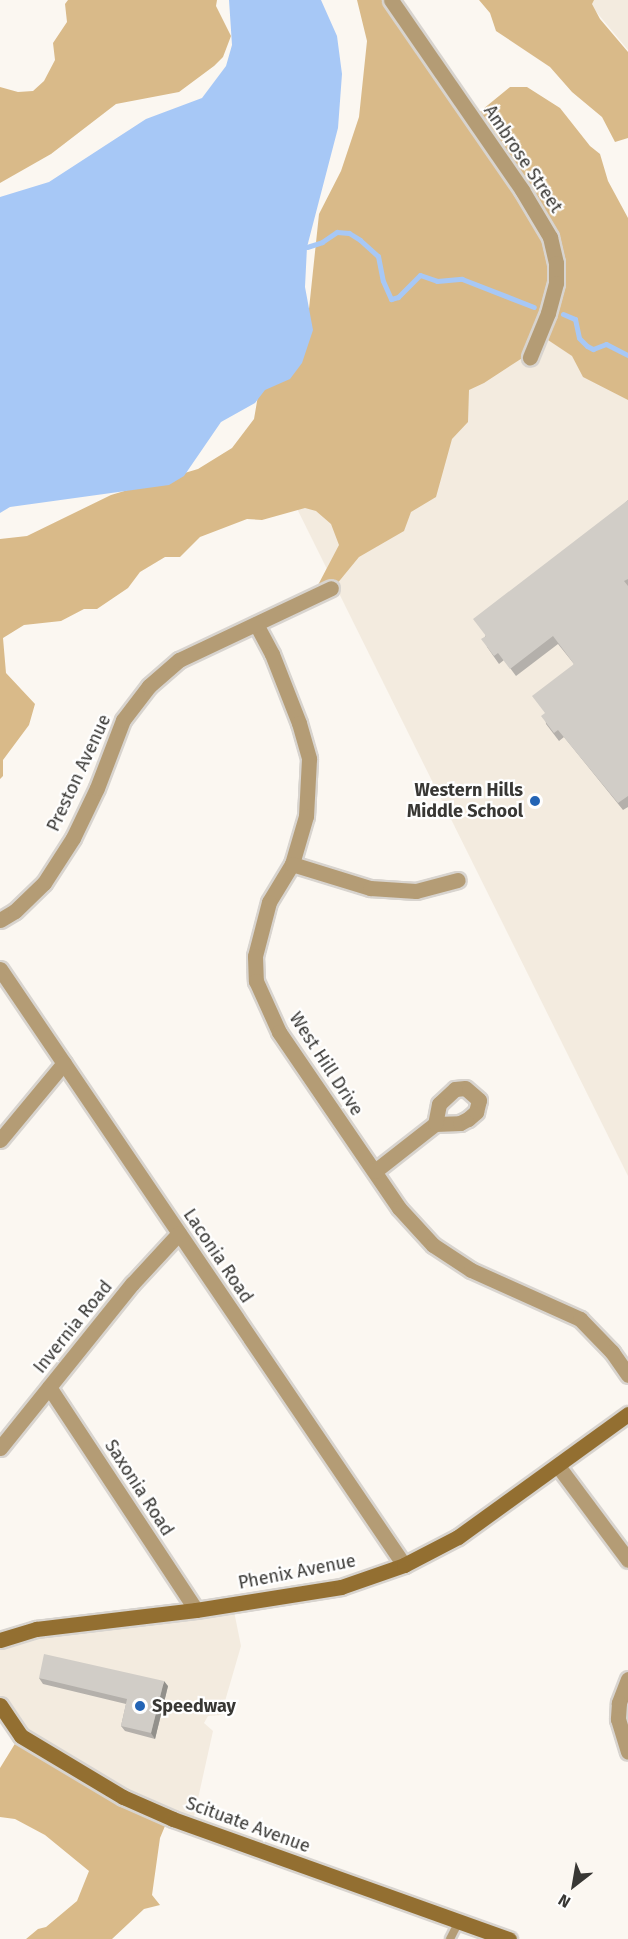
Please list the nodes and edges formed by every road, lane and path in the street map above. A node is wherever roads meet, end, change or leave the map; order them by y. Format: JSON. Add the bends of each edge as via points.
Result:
{"nodes":[{"id":1,"x":391,"y":0,"type":"edge"},
{"id":2,"x":530,"y":357,"type":"dead end"},
{"id":3,"x":331,"y":588,"type":"dead end"},
{"id":4,"x":256,"y":624,"type":"junction"},
{"id":5,"x":292,"y":864,"type":"junction"},
{"id":6,"x":458,"y":880,"type":"dead end"},
{"id":7,"x":0,"y":920,"type":"edge"},
{"id":8,"x":0,"y":969,"type":"edge"},
{"id":9,"x":64,"y":1063,"type":"junction"},
{"id":10,"x":435,"y":1124,"type":"dead end"},
{"id":11,"x":0,"y":1140,"type":"edge"},
{"id":12,"x":375,"y":1170,"type":"junction"},
{"id":13,"x":179,"y":1233,"type":"junction"},
{"id":14,"x":628,"y":1375,"type":"edge"},
{"id":15,"x":49,"y":1387,"type":"junction"},
{"id":16,"x":628,"y":1414,"type":"edge"},
{"id":17,"x":0,"y":1448,"type":"edge"},
{"id":18,"x":558,"y":1466,"type":"junction"},
{"id":19,"x":628,"y":1560,"type":"edge"},
{"id":20,"x":404,"y":1565,"type":"junction"},
{"id":21,"x":195,"y":1610,"type":"junction"},
{"id":22,"x":0,"y":1640,"type":"edge"},
{"id":23,"x":628,"y":1679,"type":"edge"},
{"id":24,"x":0,"y":1705,"type":"edge"},
{"id":25,"x":0,"y":1729,"type":"edge"},
{"id":26,"x":21,"y":1736,"type":"junction"},
{"id":27,"x":628,"y":1751,"type":"edge"},
{"id":28,"x":459,"y":1921,"type":"junction"},
{"id":29,"x":450,"y":1939,"type":"edge"},
{"id":30,"x":509,"y":1939,"type":"edge"}],
"edges":[{"from":1,"to":2,"type":"street","name":"Ambrose Street","via":[[550,237],[556,283]]},
{"from":3,"to":4,"type":"street","name":"Preston Avenue"},
{"from":4,"to":5,"type":"street","name":"West Hill Drive","via":[[300,723],[309,759],[306,816]]},
{"from":4,"to":7,"type":"street","name":"Preston Avenue","via":[[179,660],[149,686],[123,720],[73,838],[44,883]]},
{"from":5,"to":6,"type":"street","via":[[370,888],[416,891]]},
{"from":5,"to":12,"type":"street","name":"West Hill Drive","via":[[269,902],[255,956],[256,981],[279,1032]]},
{"from":8,"to":9,"type":"street","name":"Laconia Road"},
{"from":9,"to":11,"type":"street"},
{"from":9,"to":13,"type":"street","name":"Laconia Road"},
{"from":10,"to":12,"type":"street"},
{"from":12,"to":14,"type":"street","name":"West Hill Drive","via":[[399,1208],[433,1245],[471,1270],[580,1319]]},
{"from":13,"to":15,"type":"street","name":"Invernia Road","via":[[132,1284]]},
{"from":13,"to":20,"type":"street","name":"Laconia Road"},
{"from":15,"to":17,"type":"street","name":"Invernia Road"},
{"from":15,"to":21,"type":"street","name":"Saxonia Road"},
{"from":16,"to":18,"type":"main road","name":"Phenix Avenue"},
{"from":18,"to":19,"type":"street"},
{"from":18,"to":20,"type":"main road","name":"Phenix Avenue","via":[[458,1537]]},
{"from":20,"to":21,"type":"main road","name":"Phenix Avenue","via":[[341,1587]]},
{"from":21,"to":22,"type":"main road","name":"Phenix Avenue","via":[[36,1629]]},
{"from":23,"to":27,"type":"street","via":[[618,1719]]},
{"from":24,"to":26,"type":"main road","name":"Scituate Avenue"},
{"from":25,"to":26,"type":"main road"},
{"from":26,"to":28,"type":"main road","name":"Scituate Avenue","via":[[114,1792],[173,1820]]},
{"from":28,"to":29,"type":"lane"},
{"from":28,"to":30,"type":"main road","name":"Scituate Avenue"}]}
